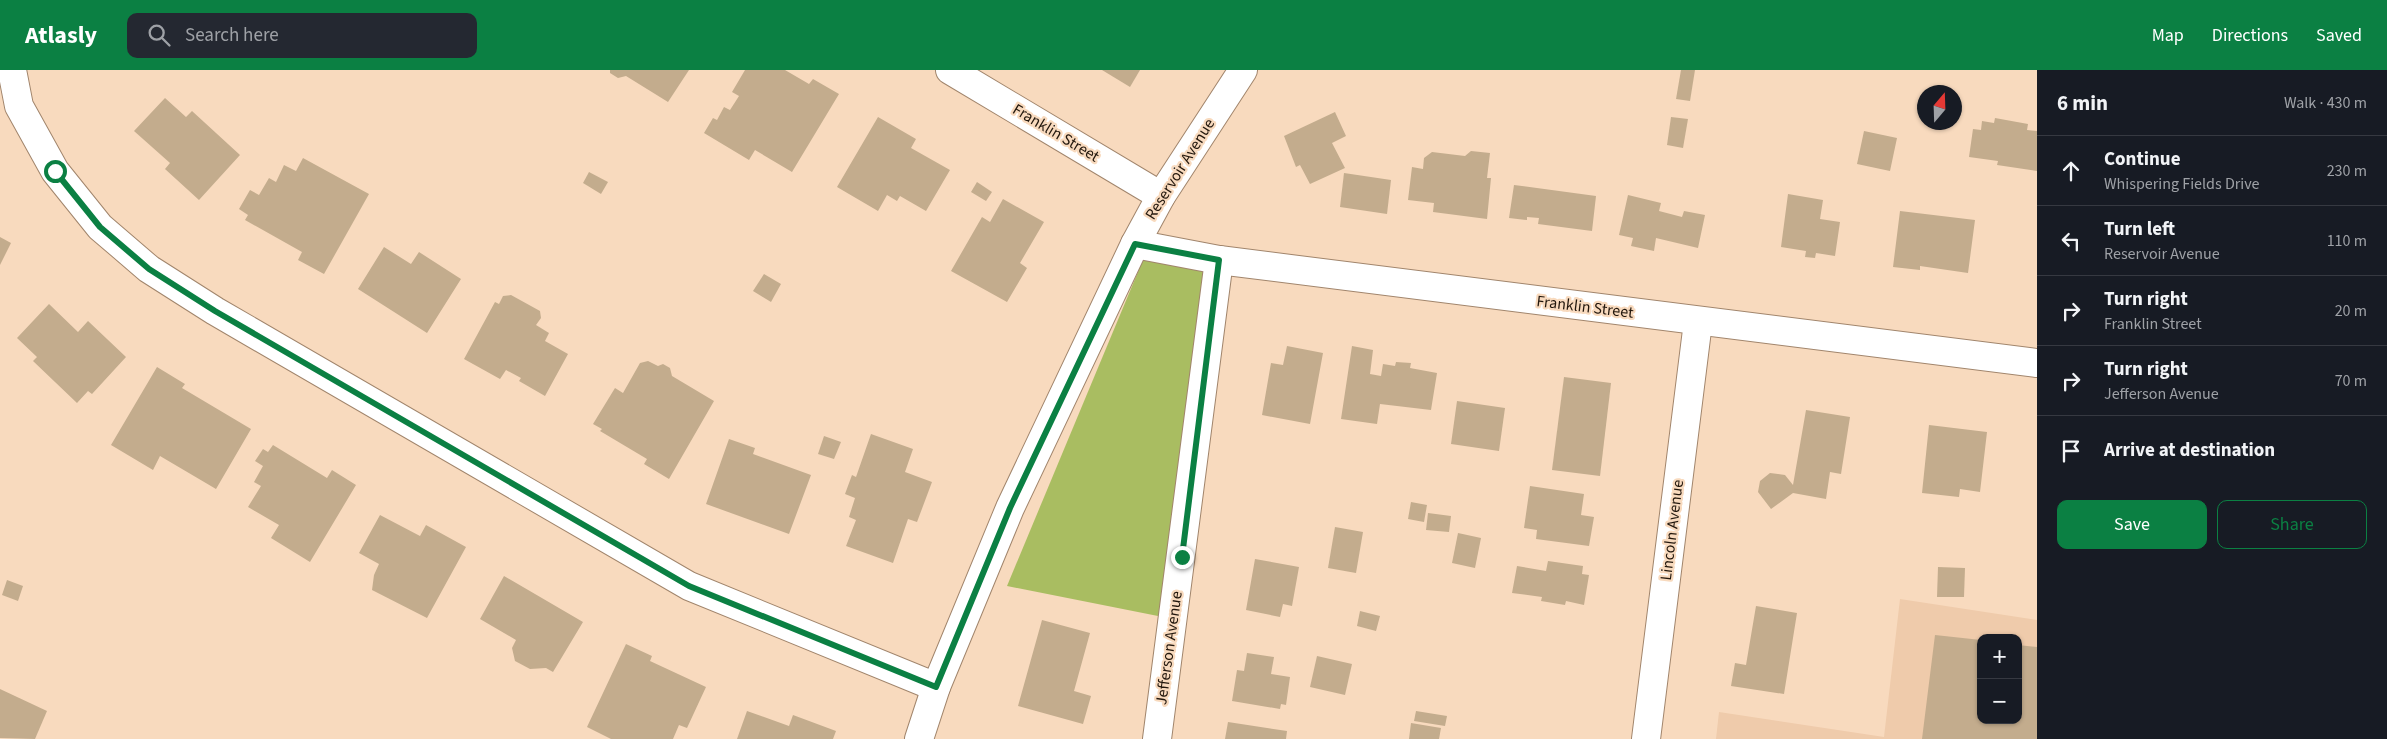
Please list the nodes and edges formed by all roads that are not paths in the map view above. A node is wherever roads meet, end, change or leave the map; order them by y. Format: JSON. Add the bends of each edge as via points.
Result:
{"nodes":[{"id":1,"x":12,"y":70,"type":"edge"},
{"id":2,"x":950,"y":70,"type":"edge"},
{"id":3,"x":1243,"y":70,"type":"edge"},
{"id":4,"x":9,"y":107,"type":"edge"},
{"id":5,"x":1161,"y":196,"type":"junction"},
{"id":6,"x":1135,"y":244,"type":"junction"},
{"id":7,"x":1219,"y":260,"type":"junction"},
{"id":8,"x":1698,"y":322,"type":"junction"},
{"id":9,"x":2037,"y":364,"type":"edge"},
{"id":10,"x":936,"y":687,"type":"junction"},
{"id":11,"x":919,"y":739,"type":"edge"},
{"id":12,"x":1157,"y":739,"type":"edge"},
{"id":13,"x":1646,"y":739,"type":"edge"}],
"edges":[{"from":1,"to":4,"type":"street"},
{"from":2,"to":5,"type":"street","name":"Franklin Street"},
{"from":3,"to":5,"type":"street","name":"Reservoir Avenue"},
{"from":4,"to":10,"type":"street","via":[[100,227],[149,269],[215,311],[689,586]]},
{"from":5,"to":6,"type":"street","name":"Reservoir Avenue"},
{"from":6,"to":7,"type":"street","name":"Franklin Street"},
{"from":6,"to":10,"type":"street","name":"Reservoir Avenue","via":[[1010,508]]},
{"from":7,"to":8,"type":"street","name":"Franklin Street"},
{"from":7,"to":12,"type":"street","name":"Jefferson Avenue"},
{"from":8,"to":9,"type":"street","name":"Franklin Street"},
{"from":8,"to":13,"type":"street","name":"Lincoln Avenue"},
{"from":10,"to":11,"type":"street","name":"Reservoir Avenue"}]}
